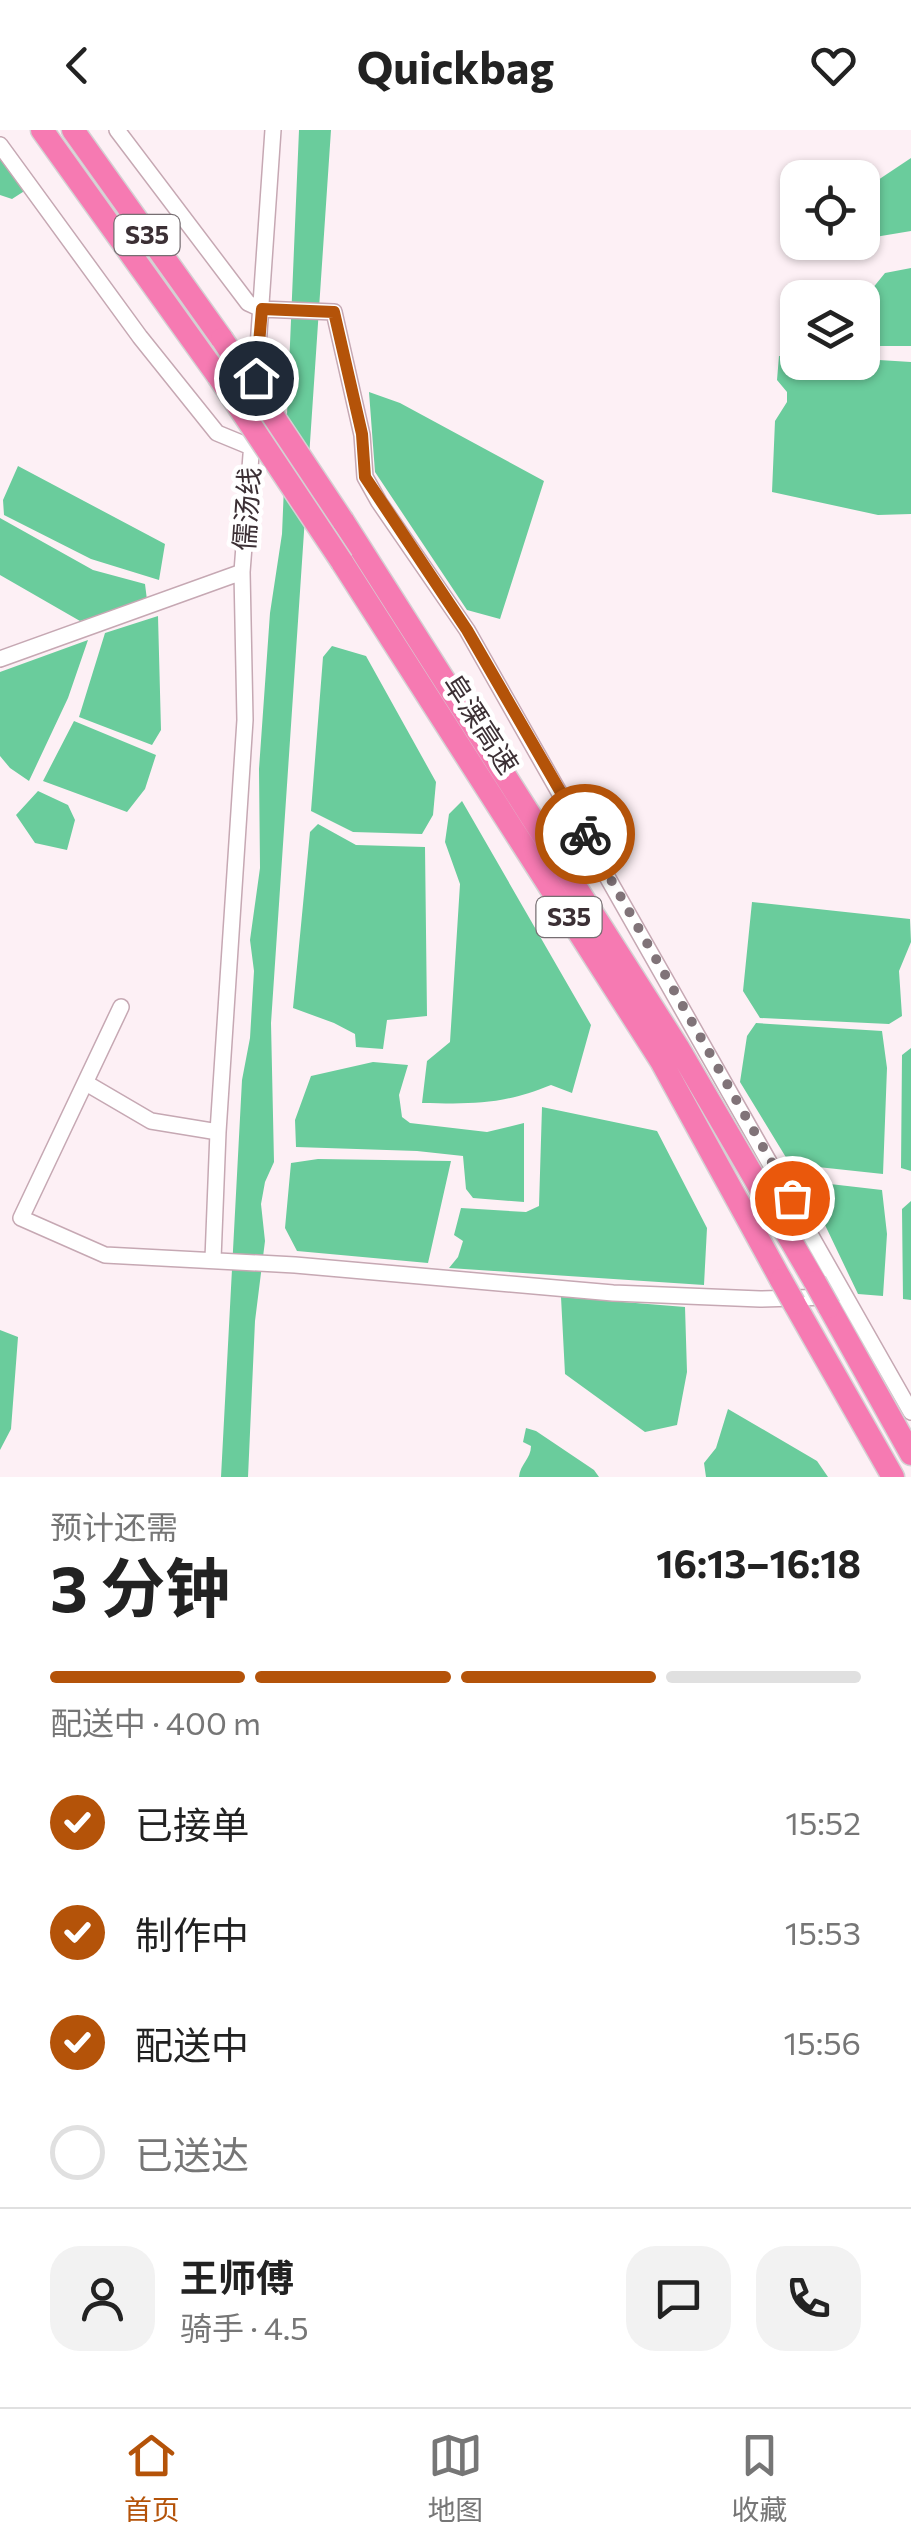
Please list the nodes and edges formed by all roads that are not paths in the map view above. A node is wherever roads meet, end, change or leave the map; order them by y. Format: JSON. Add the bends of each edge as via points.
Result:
{"nodes":[{"id":1,"x":42,"y":130,"type":"edge"},
{"id":2,"x":73,"y":130,"type":"edge"},
{"id":3,"x":117,"y":130,"type":"edge"},
{"id":4,"x":273,"y":130,"type":"edge"},
{"id":5,"x":0,"y":145,"type":"edge"},
{"id":6,"x":262,"y":309,"type":"junction"},
{"id":7,"x":251,"y":447,"type":"junction"},
{"id":8,"x":242,"y":572,"type":"junction"},
{"id":9,"x":0,"y":659,"type":"edge"},
{"id":10,"x":121,"y":1006,"type":"dead end"},
{"id":11,"x":86,"y":1083,"type":"junction"},
{"id":12,"x":218,"y":1132,"type":"junction"},
{"id":13,"x":213,"y":1259,"type":"junction"},
{"id":14,"x":839,"y":1302,"type":"junction"},
{"id":15,"x":911,"y":1412,"type":"edge"},
{"id":16,"x":911,"y":1454,"type":"edge"},
{"id":17,"x":893,"y":1477,"type":"edge"}],
"edges":[{"from":1,"to":17,"type":"highway","name":"阜溧高速","number":"S35","bridge":true,"via":[[342,562],[661,1060]]},
{"from":2,"to":14,"type":"highway","name":"阜溧高速","number":"S35","bridge":true,"via":[[343,520],[679,1049],[815,1282]]},
{"from":3,"to":6,"type":"street","via":[[248,304]]},
{"from":4,"to":6,"type":"street","name":"儒汤线"},
{"from":5,"to":7,"type":"street","via":[[218,433]]},
{"from":6,"to":7,"type":"street","name":"儒汤线"},
{"from":6,"to":14,"type":"street","via":[[334,312],[365,477],[467,630]]},
{"from":7,"to":8,"type":"street","name":"儒汤线"},
{"from":8,"to":9,"type":"street","name":"儒汤线"},
{"from":8,"to":12,"type":"street","via":[[245,720]]},
{"from":10,"to":11,"type":"street"},
{"from":11,"to":12,"type":"street","via":[[151,1121]]},
{"from":11,"to":13,"type":"street","via":[[21,1218],[105,1255]]},
{"from":12,"to":13,"type":"street"},
{"from":13,"to":14,"type":"street","via":[[614,1293]]},
{"from":14,"to":15,"type":"street"},
{"from":14,"to":16,"type":"highway","name":"阜溧高速","number":"S35"}]}
